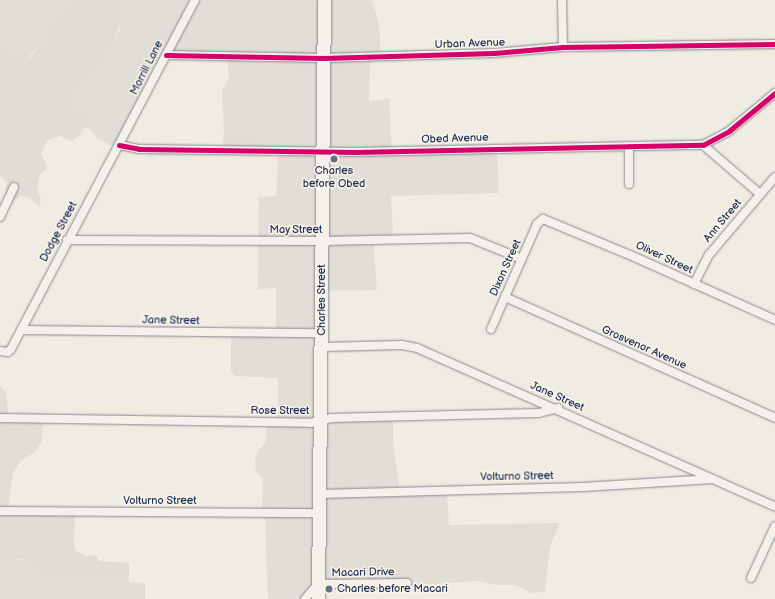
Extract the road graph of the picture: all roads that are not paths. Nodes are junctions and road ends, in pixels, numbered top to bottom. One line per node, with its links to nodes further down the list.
1 (194, 0): 6 (street, Morrill Lane)
2 (324, 0): 7 (main road, Charles Street)
3 (562, 0): 5 (street)
4 (775, 44): 5 (street, Urban Avenue)
5 (563, 47): 7 (street, Urban Avenue)
6 (166, 55): 7 (street, Urban Avenue); 10 (street, Morrill Lane)
7 (323, 58): 12 (main road, Charles Street)
8 (775, 93): 9 (street, Obed Avenue)
9 (703, 145): 11 (street, Obed Avenue); 16 (street)
10 (118, 146): 12 (street, Obed Avenue); 19 (street, Dodge Street)
11 (629, 146): 12 (street, Obed Avenue); 14 (street)
12 (323, 151): 20 (main road, Charles Street)
13 (775, 177): 16 (street, Ann Street)
14 (629, 184)
15 (14, 187): 17 (street)
16 (760, 194): 22 (street, Ann Street)
17 (0, 217)
18 (543, 219): 21 (street, Dixon Street); 22 (street, Oliver Street)
19 (67, 240): 20 (street, May Street); 26 (street, Dodge Street)
20 (322, 241): 21 (street, May Street); 27 (main road, Charles Street)
21 (522, 259): 23 (street, Dixon Street)
22 (694, 284): 24 (street, Oliver Street)
23 (505, 297): 25 (street, Dixon Street); 32 (street, Grosvenor Avenue)
24 (775, 320)
25 (491, 329)
26 (21, 330): 27 (street, Jane Street); 29 (street, Dodge Street)
27 (321, 333): 28 (main road, Charles Street)
28 (322, 347): 30 (street, Jane Street); 33 (main road, Charles Street)
29 (0, 351)
30 (558, 408): 33 (street, Rose Street); 34 (street, Jane Street)
31 (0, 418): 33 (street, Rose Street)
32 (775, 418)
33 (321, 421): 35 (main road, Charles Street)
34 (714, 479): 35 (street, Volturno Street); 36 (street, Jane Street)
35 (320, 494): 38 (main road, Charles Street)
36 (775, 507)
37 (0, 512): 38 (street, Volturno Street)
38 (320, 513): 42 (main road, Charles Street)
39 (775, 526): 40 (street)
40 (751, 578)
41 (408, 583): 42 (street, Macari Drive)
42 (318, 584): 43 (street); 44 (main road, Charles Street)
43 (305, 599)
44 (318, 599)

